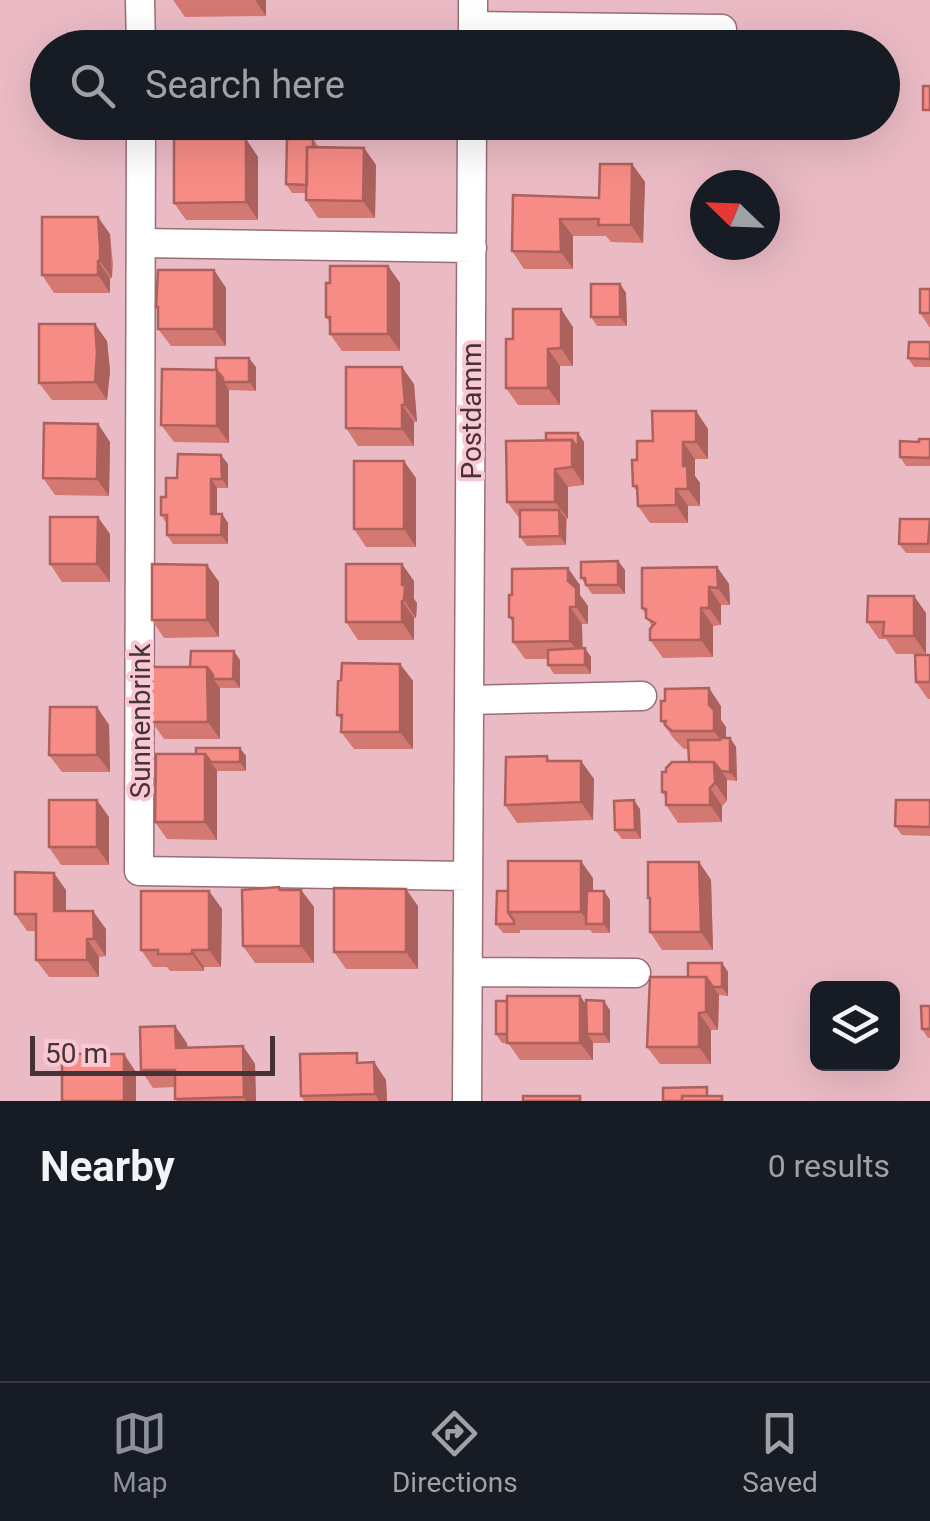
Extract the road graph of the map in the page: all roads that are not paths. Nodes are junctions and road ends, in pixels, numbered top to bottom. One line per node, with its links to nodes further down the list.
1 (140, 0): 3 (street)
2 (473, 25): 4 (street)
3 (140, 30)
4 (722, 30)
5 (141, 140): 7 (street, Sunnenbrink)
6 (472, 140): 8 (street, Postdamm)
7 (141, 244): 8 (street); 11 (street, Sunnenbrink)
8 (472, 248): 10 (street, Postdamm)
9 (642, 696): 10 (street)
10 (469, 700): 11 (street, Postdamm)
11 (468, 876): 12 (street, Postdamm)
12 (468, 972): 13 (street); 14 (street, Postdamm)
13 (636, 973)
14 (467, 1101)

